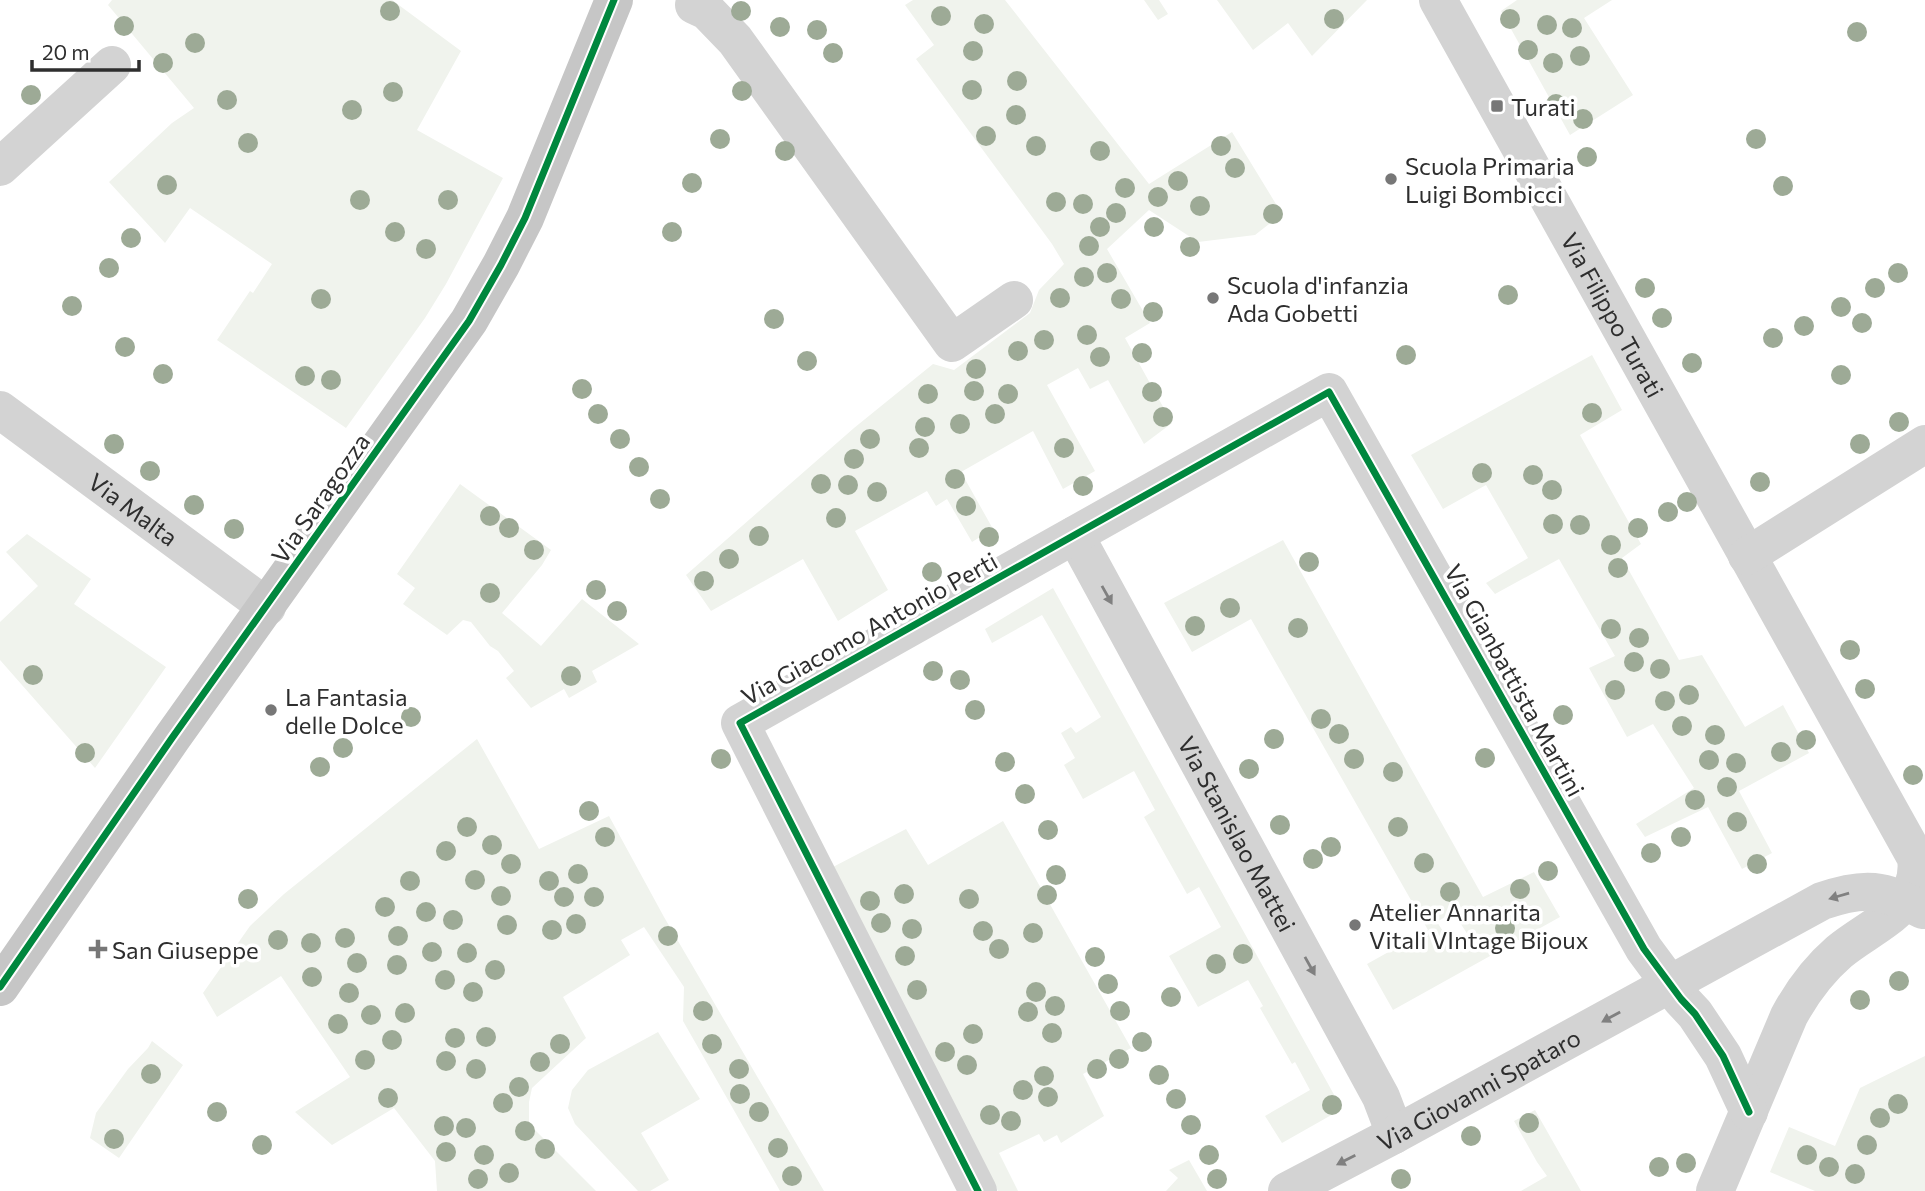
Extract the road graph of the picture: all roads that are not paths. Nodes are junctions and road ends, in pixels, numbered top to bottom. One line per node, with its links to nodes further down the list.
1 (614, 0): 12 (main road, Via Saragozza)
2 (1438, 0): 11 (street, Via Filippo Turati)
3 (694, 5): 6 (street)
4 (112, 65): 5 (street)
5 (0, 167)
6 (1014, 300)
7 (1329, 391): 10 (street, Via Giacomo Antonio Perti); 14 (street, Via Gianbattista Martini)
8 (0, 410): 12 (street, Via Malta)
9 (1925, 443): 11 (street)
10 (1075, 535): 17 (street, Via Stanislao Mattei, one-way to 17); 18 (street, Via Giacomo Antonio Perti)
11 (1747, 556): 13 (street, Via Filippo Turati)
12 (267, 607): 15 (main road, Via Saragozza)
13 (1915, 906): 14 (street, Via Giovanni Spataro, one-way to 14); 16 (street)
14 (1671, 984): 16 (street, Via Gianbattista Martini); 17 (street, Via Giovanni Spataro, one-way to 17)
15 (0, 987)
16 (1749, 1112): 20 (street)
17 (1394, 1135): 19 (street, Via Giovanni Spataro, one-way to 19)
18 (978, 1191)
19 (1287, 1191)
20 (1715, 1191)

